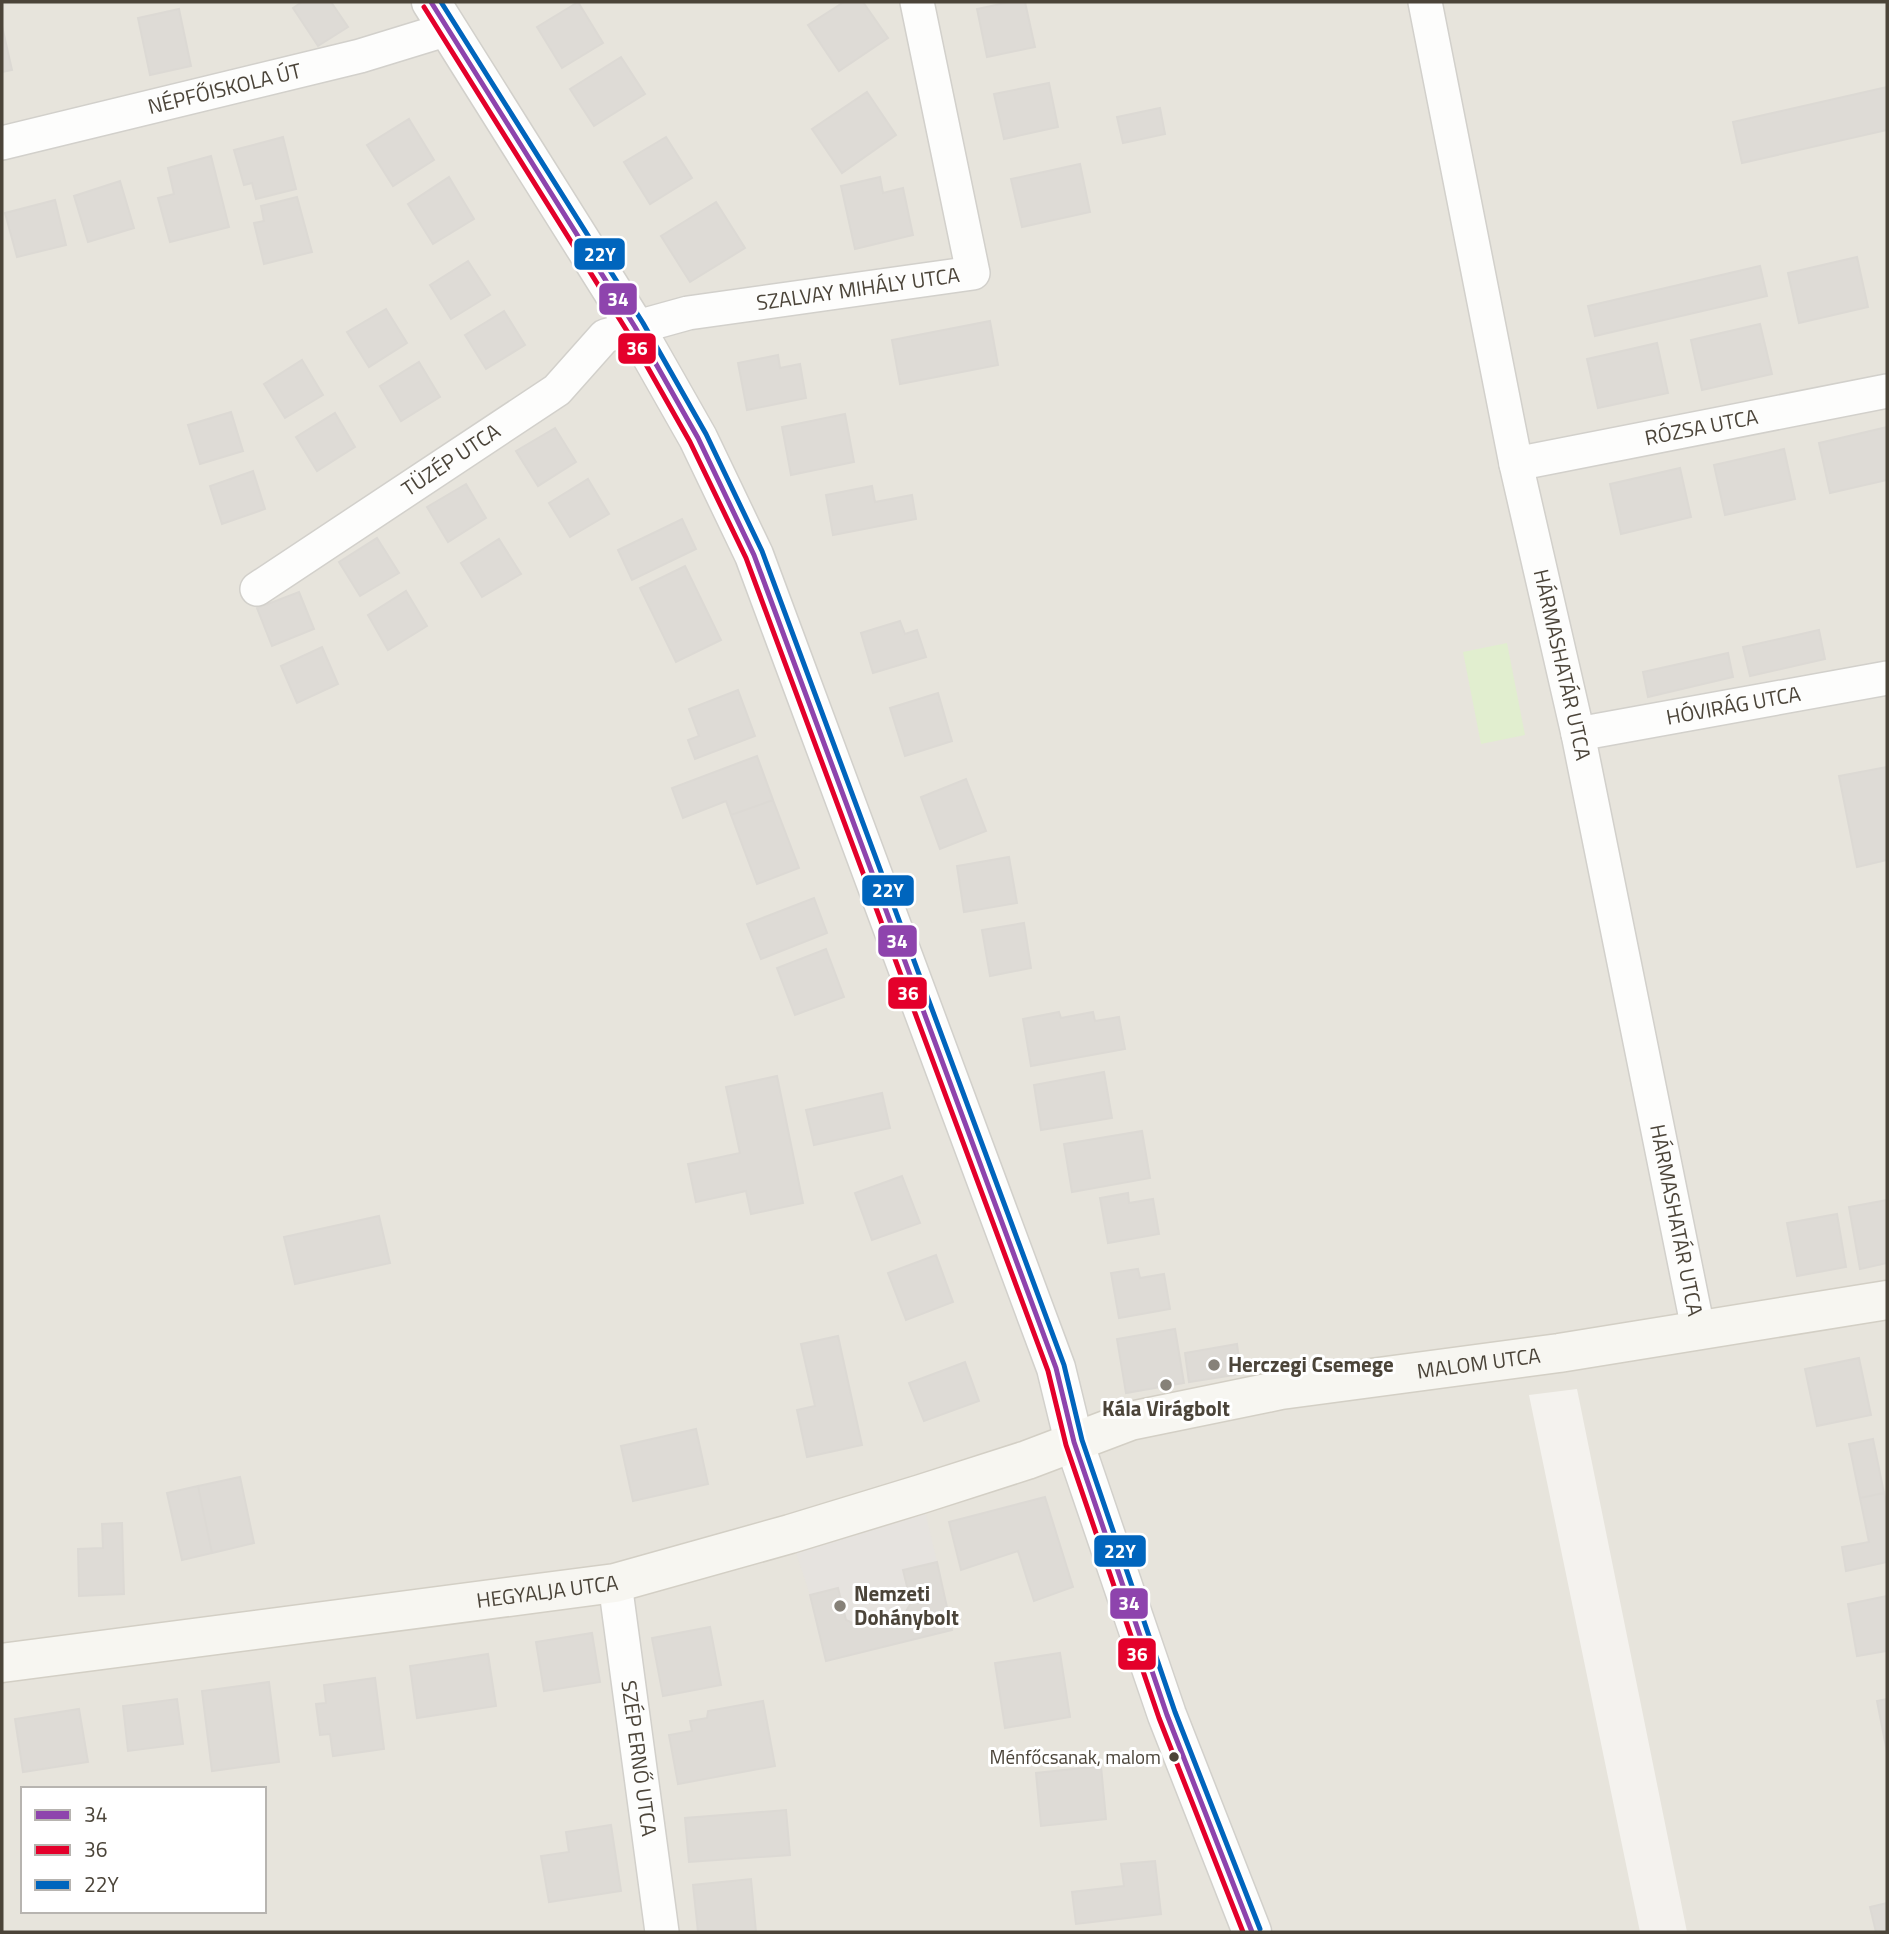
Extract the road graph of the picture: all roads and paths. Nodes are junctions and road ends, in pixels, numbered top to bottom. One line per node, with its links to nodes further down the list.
1 (917, 2): 5 (street, SZALVAY MIHÁLY UTCA)
2 (1425, 2): 7 (street, HÁRMASHATÁR UTCA)
3 (439, 15): 4 (street, NÉPFŐISKOLA ÚT); 5 (street)
4 (2, 143)
5 (635, 327): 8 (street, TÜZÉP UTCA); 13 (street)
6 (1887, 391): 7 (street, RÓZSA UTCA)
7 (1516, 464): 10 (street, HÁRMASHATÁR UTCA)
8 (257, 589)
9 (1887, 677): 10 (street, HÓVIRÁG UTCA)
10 (1578, 734): 12 (street, HÁRMASHATÁR UTCA)
11 (1887, 1300): 12 (main road, MALOM UTCA)
12 (1698, 1329): 13 (main road, MALOM UTCA)
13 (1074, 1442): 14 (main road, HEGYALJA UTCA); 17 (street)
14 (615, 1583): 15 (main road, HEGYALJA UTCA); 16 (street, SZÉP ERNŐ UTCA)
15 (2, 1663)
16 (662, 1932)
17 (1252, 1932)

